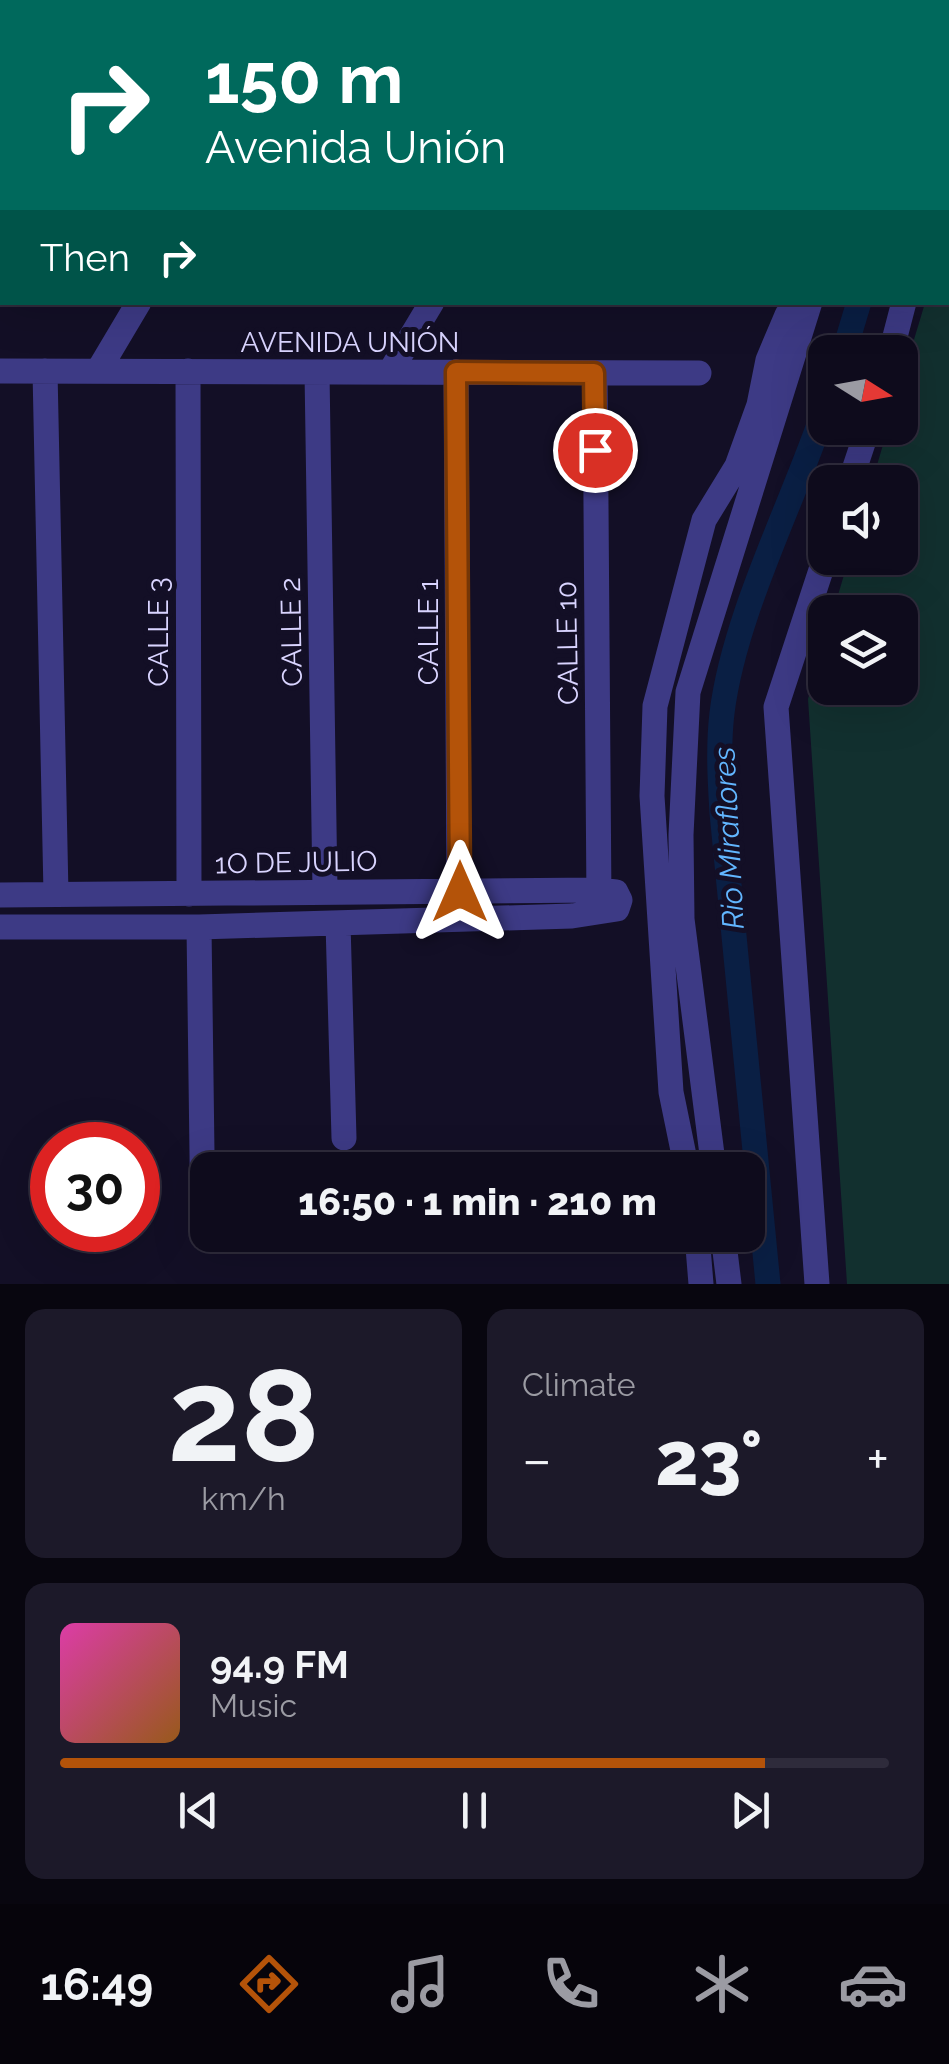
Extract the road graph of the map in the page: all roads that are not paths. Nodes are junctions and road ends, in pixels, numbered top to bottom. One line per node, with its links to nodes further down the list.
1 (137, 305): 9 (street)
2 (798, 305): 28 (street)
3 (809, 305): 29 (street)
4 (903, 305): 6 (street)
5 (421, 306): 12 (street)
6 (895, 335)
7 (0, 370): 8 (street, AVENIDA UNIÓN)
8 (45, 371): 9 (street, AVENIDA UNIÓN); 19 (street)
9 (98, 371): 10 (street, AVENIDA UNIÓN)
10 (188, 371): 11 (street, AVENIDA UNIÓN); 20 (street, CALLE 3)
11 (318, 372): 12 (street, AVENIDA UNIÓN); 17 (street, CALLE 2)
12 (390, 372): 13 (street, AVENIDA UNIÓN)
13 (456, 372): 14 (street, AVENIDA UNIÓN); 18 (street, CALLE 1)
14 (594, 373): 15 (street, AVENIDA UNIÓN); 22 (street, CALLE 10)
15 (699, 373)
16 (819, 575): 34 (street)
17 (325, 891): 18 (street, 1O DE JULIO); 20 (street, 1O DE JULIO)
18 (460, 892): 22 (street, 1O DE JULIO)
19 (56, 894): 20 (street, 1O DE JULIO); 21 (street, 1O DE JULIO)
20 (188, 894)
21 (0, 895)
22 (599, 902): 23 (street)
23 (338, 923): 25 (street); 26 (street)
24 (0, 927): 25 (street)
25 (200, 927): 27 (street)
26 (344, 1138)
27 (201, 1152)
28 (683, 1152)
29 (712, 1152)
30 (698, 1252): 32 (street)
31 (725, 1252): 33 (street)
32 (701, 1284)
33 (729, 1284)
34 (817, 1284)

